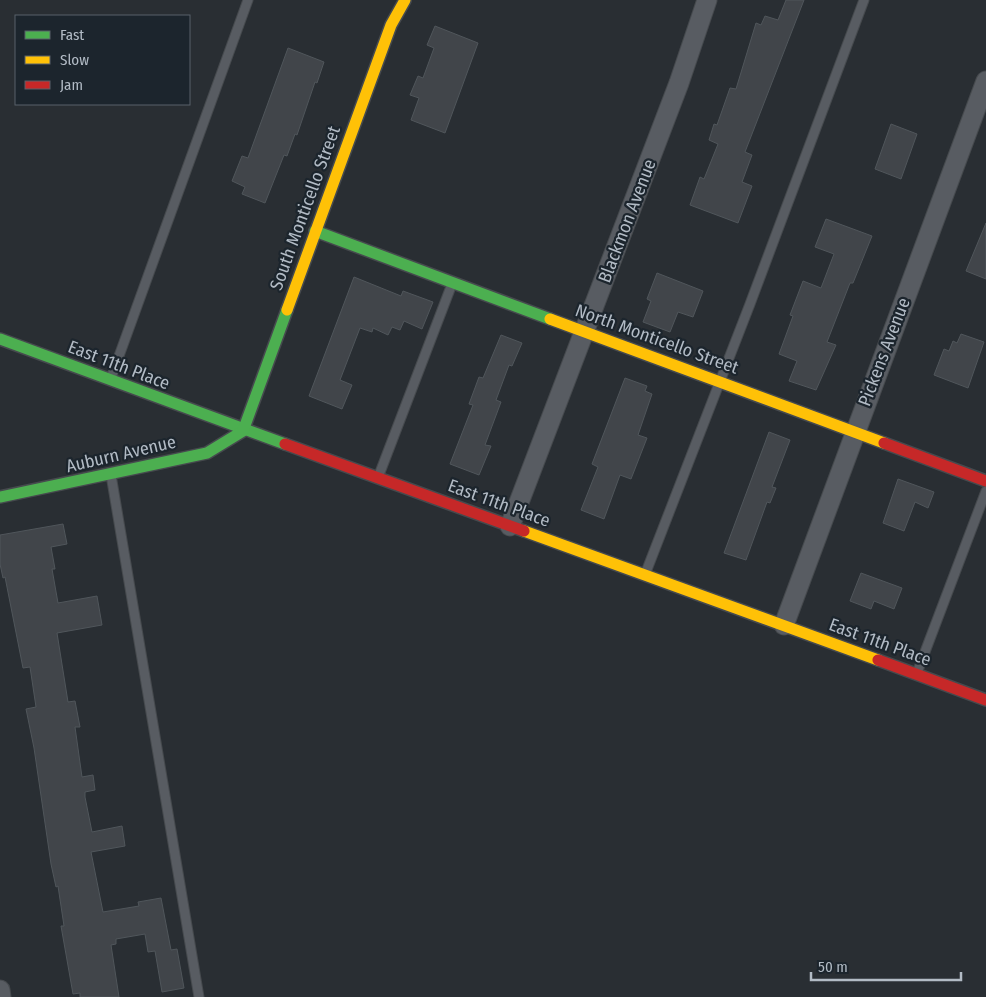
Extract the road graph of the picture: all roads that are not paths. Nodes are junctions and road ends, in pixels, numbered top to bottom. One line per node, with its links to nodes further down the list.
1 (248, 0): 11 (lane)
2 (405, 0): 6 (street, South Monticello Street)
3 (707, 0): 8 (street, Blackmon Avenue)
4 (864, 0): 10 (lane)
5 (986, 81): 13 (street, Pickens Avenue)
6 (315, 231): 7 (street, North Monticello Street); 12 (street, South Monticello Street)
7 (452, 282): 8 (street, North Monticello Street); 15 (lane)
8 (585, 331): 10 (street, North Monticello Street); 19 (street, Blackmon Avenue)
9 (0, 339): 11 (street, East 11th Place)
10 (719, 380): 13 (street, North Monticello Street); 20 (lane)
11 (110, 381): 12 (street, East 11th Place)
12 (243, 431): 14 (street, Auburn Avenue); 15 (street, East 11th Place)
13 (854, 431): 16 (street, North Monticello Street); 21 (street, Pickens Avenue)
14 (111, 474): 18 (street, Auburn Avenue); 26 (lane)
15 (378, 478): 19 (street, East 11th Place)
16 (986, 481)
17 (986, 491): 22 (lane)
18 (0, 497)
19 (510, 526): 20 (street, East 11th Place)
20 (645, 574): 21 (street, East 11th Place)
21 (784, 625): 22 (street, East 11th Place)
22 (917, 674): 23 (street, East 11th Place)
23 (986, 700)
24 (0, 990): 25 (street)
25 (1, 997)
26 (200, 997)

